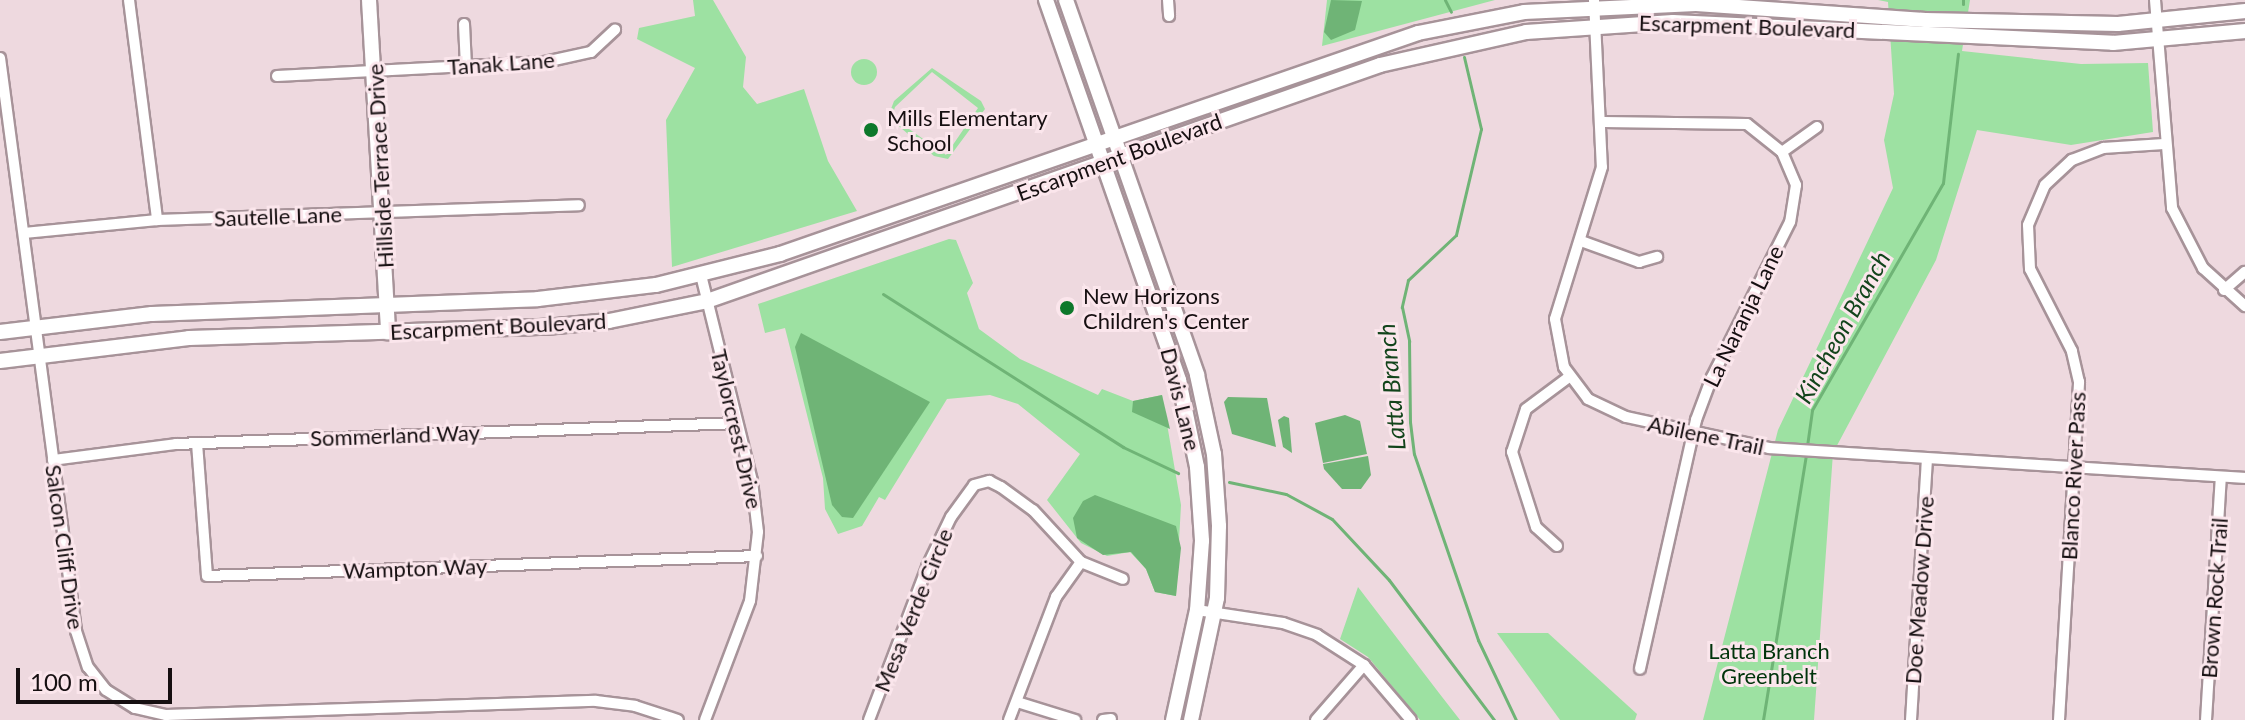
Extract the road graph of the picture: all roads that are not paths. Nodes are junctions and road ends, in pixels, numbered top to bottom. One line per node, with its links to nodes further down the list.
1 (129, 0): 32 (street)
2 (369, 0): 19 (main road, Hillside Terrace Drive)
3 (1046, 0): 25 (main road, Davis Lane)
4 (1066, 0): 24 (main road, Davis Lane)
5 (1168, 0): 9 (street)
6 (2155, 0): 10 (street)
7 (1594, 3): 10 (main road, Escarpment Boulevard); 12 (street); 16 (main road, Escarpment Boulevard)
8 (2245, 11): 10 (main road, Escarpment Boulevard)
9 (1169, 16)
10 (2157, 21): 15 (street)
11 (464, 24): 18 (street)
12 (1595, 25): 15 (main road, Escarpment Boulevard); 20 (main road, Escarpment Boulevard); 22 (street)
13 (615, 30): 18 (street, Tanak Lane)
14 (2245, 31): 15 (main road, Escarpment Boulevard)
15 (2159, 41): 26 (street)
16 (1345, 57): 20 (main road); 24 (main road, Escarpment Boulevard)
17 (0, 58): 33 (street, Salcon Cliff Drive)
18 (466, 67): 19 (street, Tanak Lane)
19 (377, 71): 21 (street, Tanak Lane); 31 (main road, Hillside Terrace Drive)
20 (1351, 75): 28 (main road, Escarpment Boulevard)
21 (277, 76)
22 (1603, 122): 27 (street); 34 (street)
23 (1817, 127): 27 (street)
24 (1115, 138): 25 (main road, Escarpment Boulevard); 28 (main road, Davis Lane)
25 (1098, 144): 29 (main road, Davis Lane); 37 (main road, Escarpment Boulevard)
26 (2163, 144): 38 (street); 53 (street, Blanco River Pass)
27 (1782, 152): 49 (street, La Naranja Lane)
28 (1121, 156): 29 (main road, Escarpment Boulevard); 61 (main road, Davis Lane)
29 (1104, 163): 39 (main road, Escarpment Boulevard); 60 (main road, Davis Lane)
30 (579, 205): 31 (street, Sautelle Lane)
31 (382, 213): 32 (street, Sautelle Lane); 40 (main road, Hillside Terrace Drive)
32 (157, 220): 33 (street, Sautelle Lane)
33 (24, 233): 42 (street, Salcon Cliff Drive)
34 (1581, 241): 35 (street); 47 (street)
35 (1657, 257)
36 (2245, 272): 38 (street)
37 (701, 275): 39 (street, Taylorcrest Drive); 40 (main road, Escarpment Boulevard)
38 (2224, 290): 41 (street)
39 (707, 301): 44 (main road, Escarpment Boulevard); 48 (street, Taylorcrest Drive)
40 (387, 304): 42 (main road, Escarpment Boulevard); 44 (main road, Hillside Terrace Drive)
41 (2245, 306)
42 (36, 327): 43 (main road, Escarpment Boulevard); 45 (street, Salcon Cliff Drive)
43 (0, 332)
44 (388, 332): 45 (main road, Escarpment Boulevard)
45 (40, 356): 46 (main road, Escarpment Boulevard); 52 (street, Salcon Cliff Drive)
46 (0, 361)
47 (1569, 377): 49 (street, Abilene Trail); 56 (street)
48 (737, 423): 50 (street, Sommerland Way); 57 (street, Taylorcrest Drive)
49 (1692, 434): 51 (street, Abilene Trail); 63 (street, La Naranja Lane)
50 (197, 443): 52 (street, Sommerland Way); 57 (street, Wampton Way)
51 (1927, 459): 53 (street, Abilene Trail); 75 (street, Doe Meadow Drive)
52 (53, 460): 65 (street, Salcon Cliff Drive)
53 (2074, 468): 54 (street, Abilene Trail); 76 (street, Blanco River Pass)
54 (2221, 477): 55 (street, Abilene Trail); 77 (street, Brown Rock Trail)
55 (2245, 478)
56 (1557, 546)
57 (757, 556): 67 (street, Taylorcrest Drive)
58 (1081, 562): 59 (street); 64 (street); 68 (street, Mesa Verde Circle)
59 (1123, 579)
60 (1197, 610): 61 (street); 71 (main road, Davis Lane)
61 (1214, 612): 62 (street); 72 (main road, Davis Lane)
62 (1364, 665): 73 (street); 74 (street)
63 (1640, 669)
64 (1017, 702): 69 (street); 70 (street)
65 (243, 716): 66 (street, Salcon Cliff Drive)
66 (678, 720)
67 (705, 720)
68 (869, 720)
69 (1009, 720)
70 (1075, 720)
71 (1173, 720)
72 (1191, 720)
73 (1316, 720)
74 (1411, 720)
75 (1911, 720)
76 (2059, 720)
77 (2206, 720)

